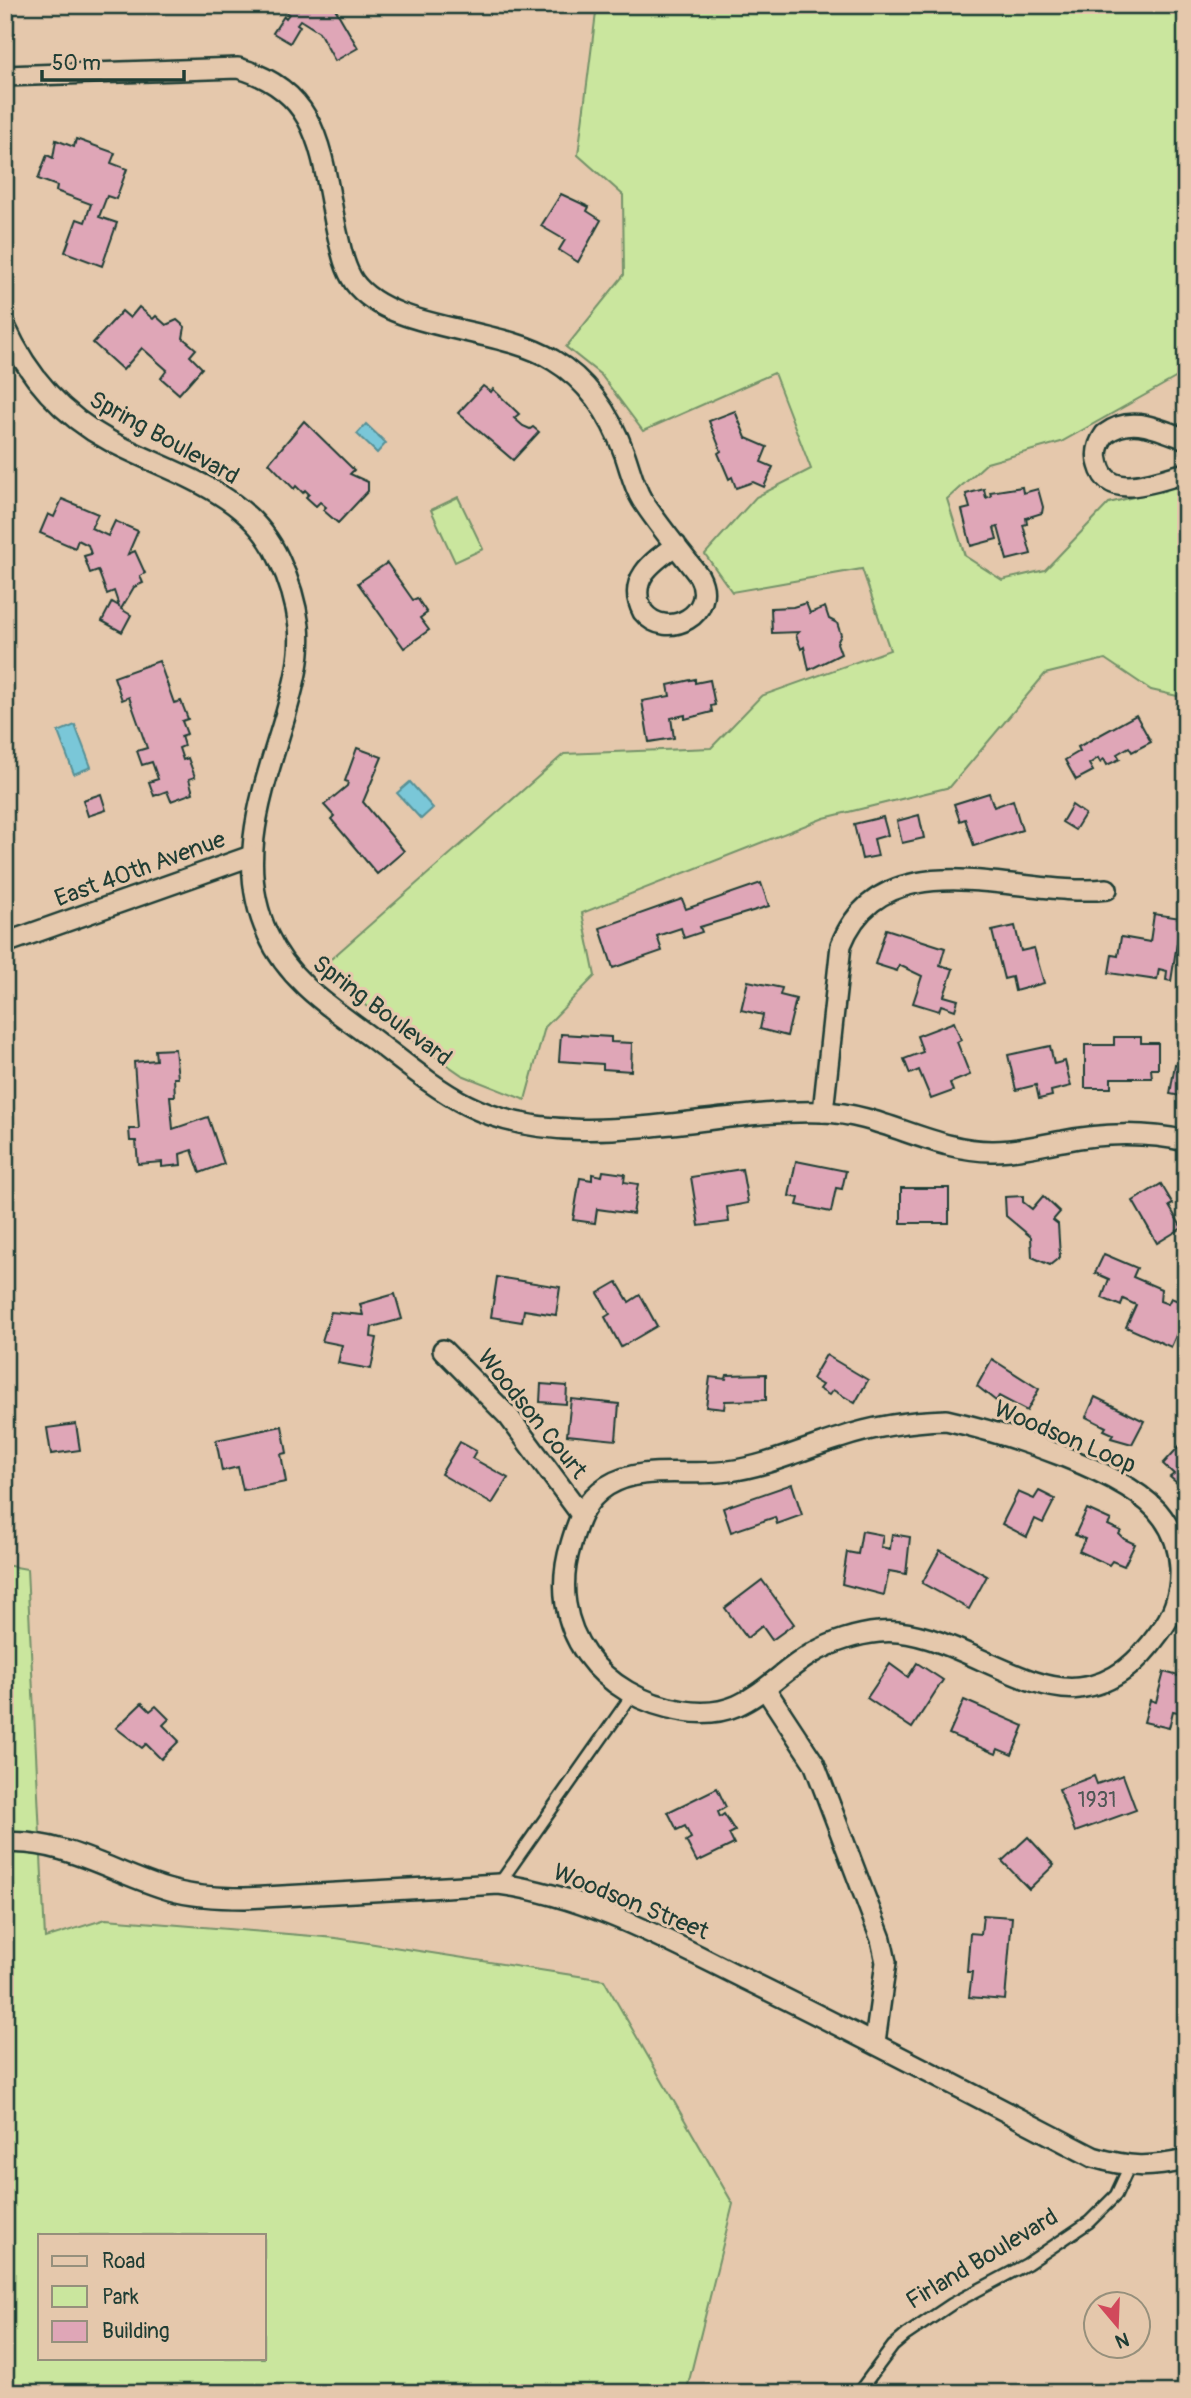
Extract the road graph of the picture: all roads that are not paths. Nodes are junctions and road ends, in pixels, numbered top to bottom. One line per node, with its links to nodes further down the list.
1 (5, 76): 5 (street)
2 (5, 326): 6 (street, Spring Boulevard)
3 (1186, 439): 4 (street)
4 (1186, 473)
5 (676, 545)
6 (251, 856): 8 (street, East 40th Avenue); 9 (street, Spring Boulevard)
7 (1107, 889): 9 (street)
8 (5, 943)
9 (823, 1112): 10 (street, Spring Boulevard)
10 (1186, 1141)
11 (443, 1350): 12 (street, Woodson Court)
12 (580, 1513): 13 (street, Woodson Loop); 14 (street, Woodson Loop)
13 (766, 1690): 14 (street, Woodson Loop); 17 (street)
14 (632, 1695): 16 (lane)
15 (5, 1843): 16 (street, Woodson Street)
16 (499, 1884): 17 (street, Woodson Street)
17 (874, 2042): 19 (street, Woodson Street)
18 (1186, 2160): 19 (street, Woodson Street)
19 (1129, 2167): 20 (lane, Firland Boulevard)
20 (858, 2393)

